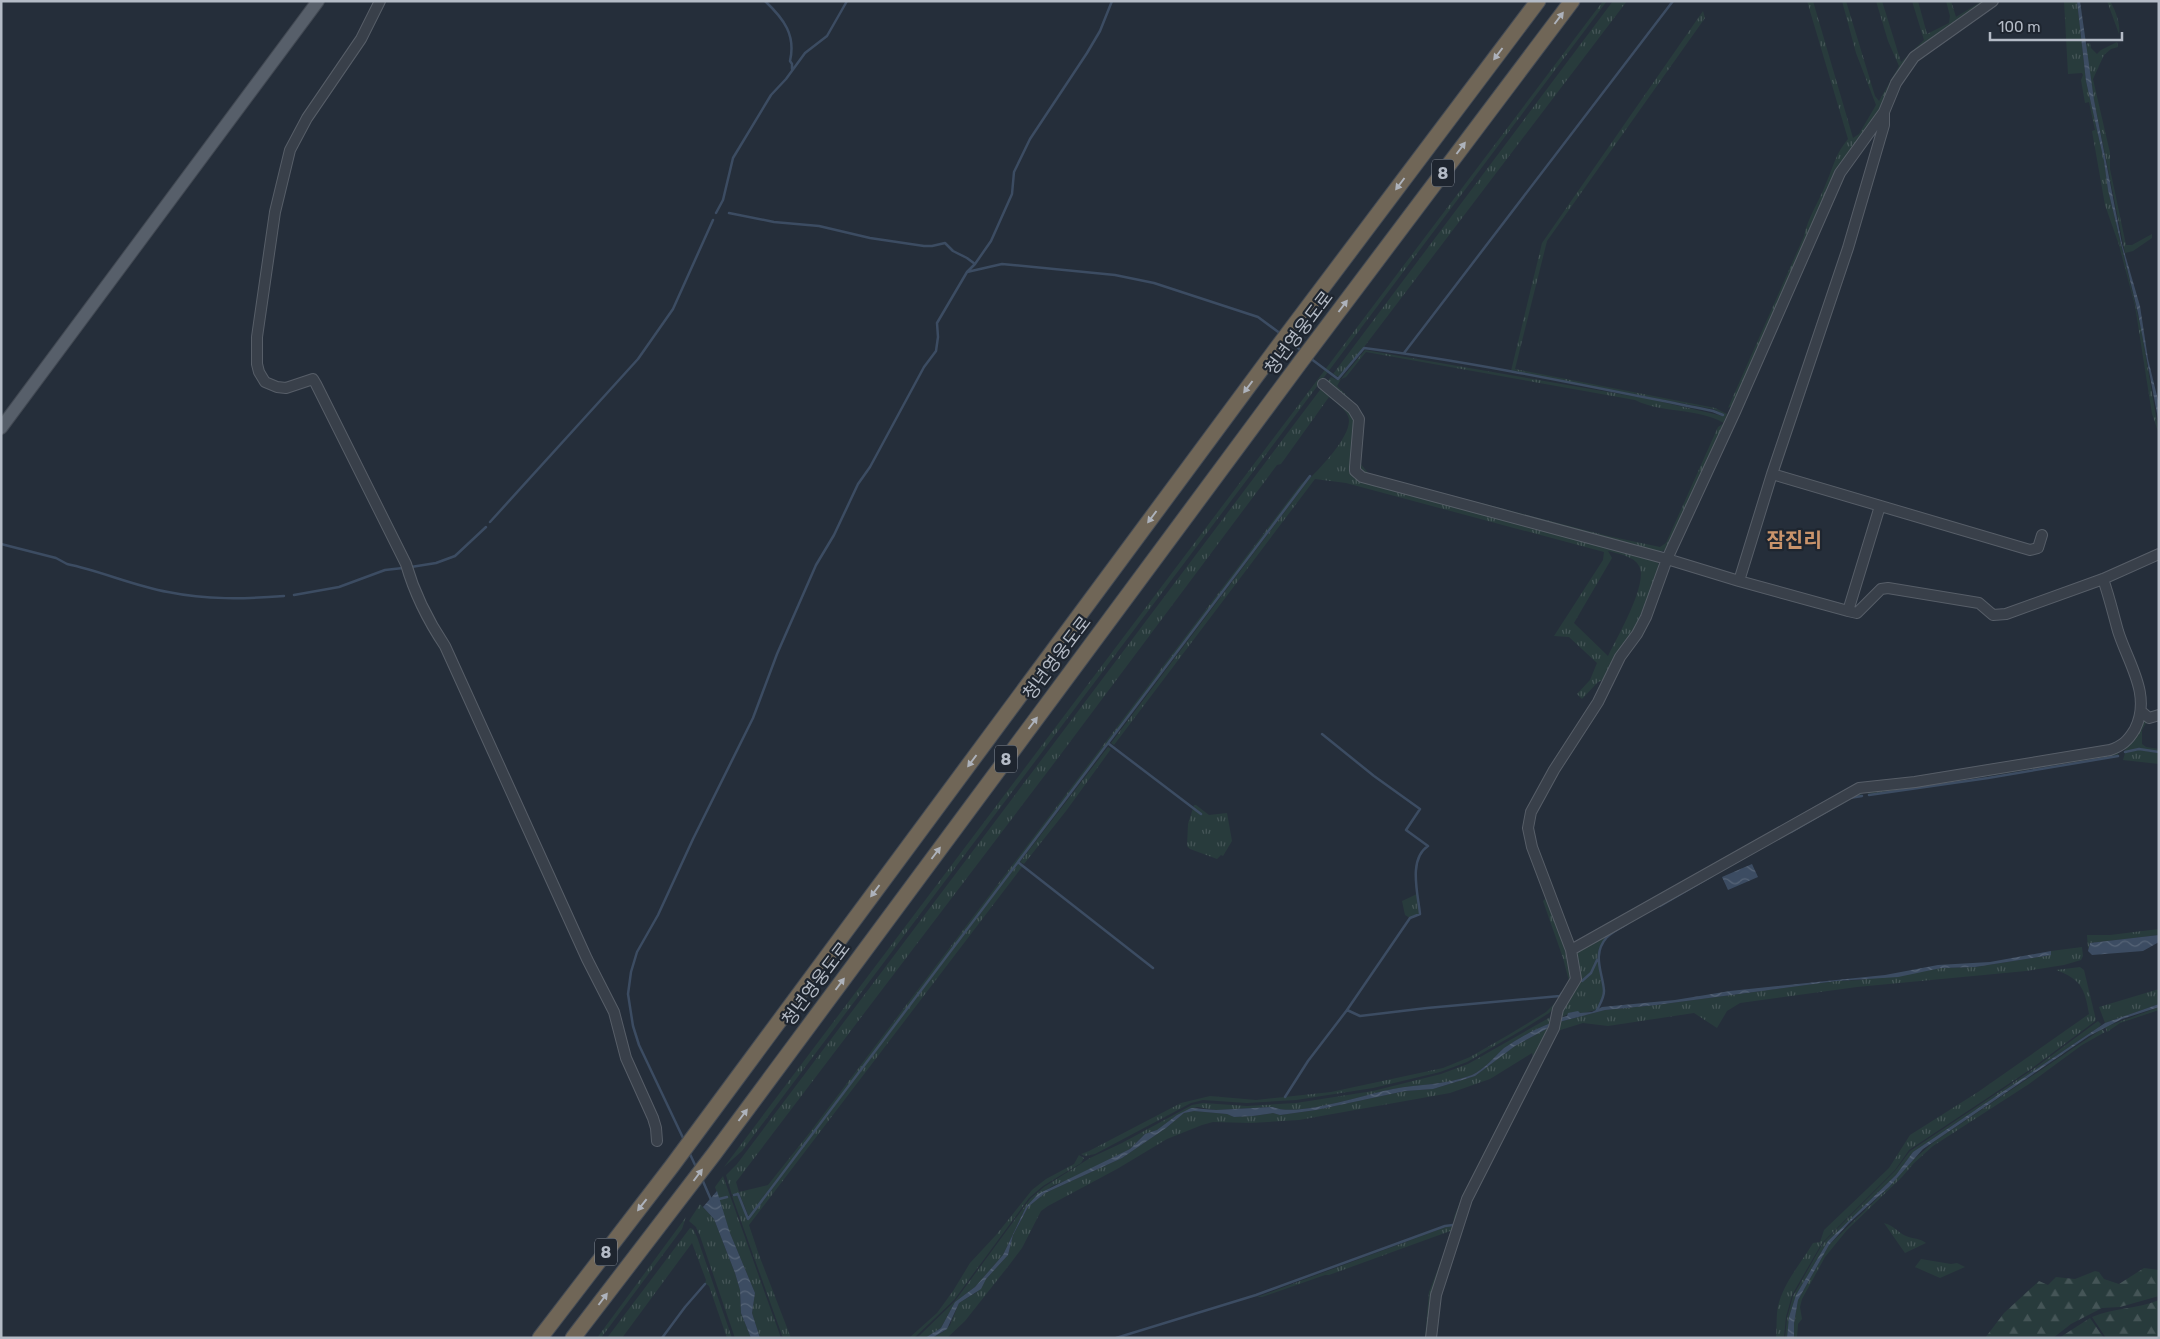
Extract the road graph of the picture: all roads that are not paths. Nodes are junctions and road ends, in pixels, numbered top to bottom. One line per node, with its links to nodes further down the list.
1 (318, 1): 8 (main road)
2 (380, 1): 20 (street)
3 (1538, 1): 21 (highway, 청년영웅도로 / 8, one-way to 21)
4 (1572, 1): 22 (highway, 청년영웅도로 / 8, one-way to 4)
5 (1993, 1): 6 (street)
6 (1884, 112): 9 (street); 13 (street)
7 (1323, 384): 13 (street)
8 (1, 428)
9 (1772, 474): 10 (street); 15 (street)
10 (1880, 506): 11 (street); 16 (street)
11 (2042, 535)
12 (2159, 554): 14 (street)
13 (1667, 559): 15 (street); 19 (street)
14 (2103, 579): 16 (street); 17 (street)
15 (1739, 581): 16 (street)
16 (1848, 611)
17 (2142, 712): 18 (street); 19 (street)
18 (2159, 715)
19 (1571, 950): 23 (street)
20 (657, 1141)
21 (540, 1338)
22 (573, 1338)
23 (1431, 1338)

